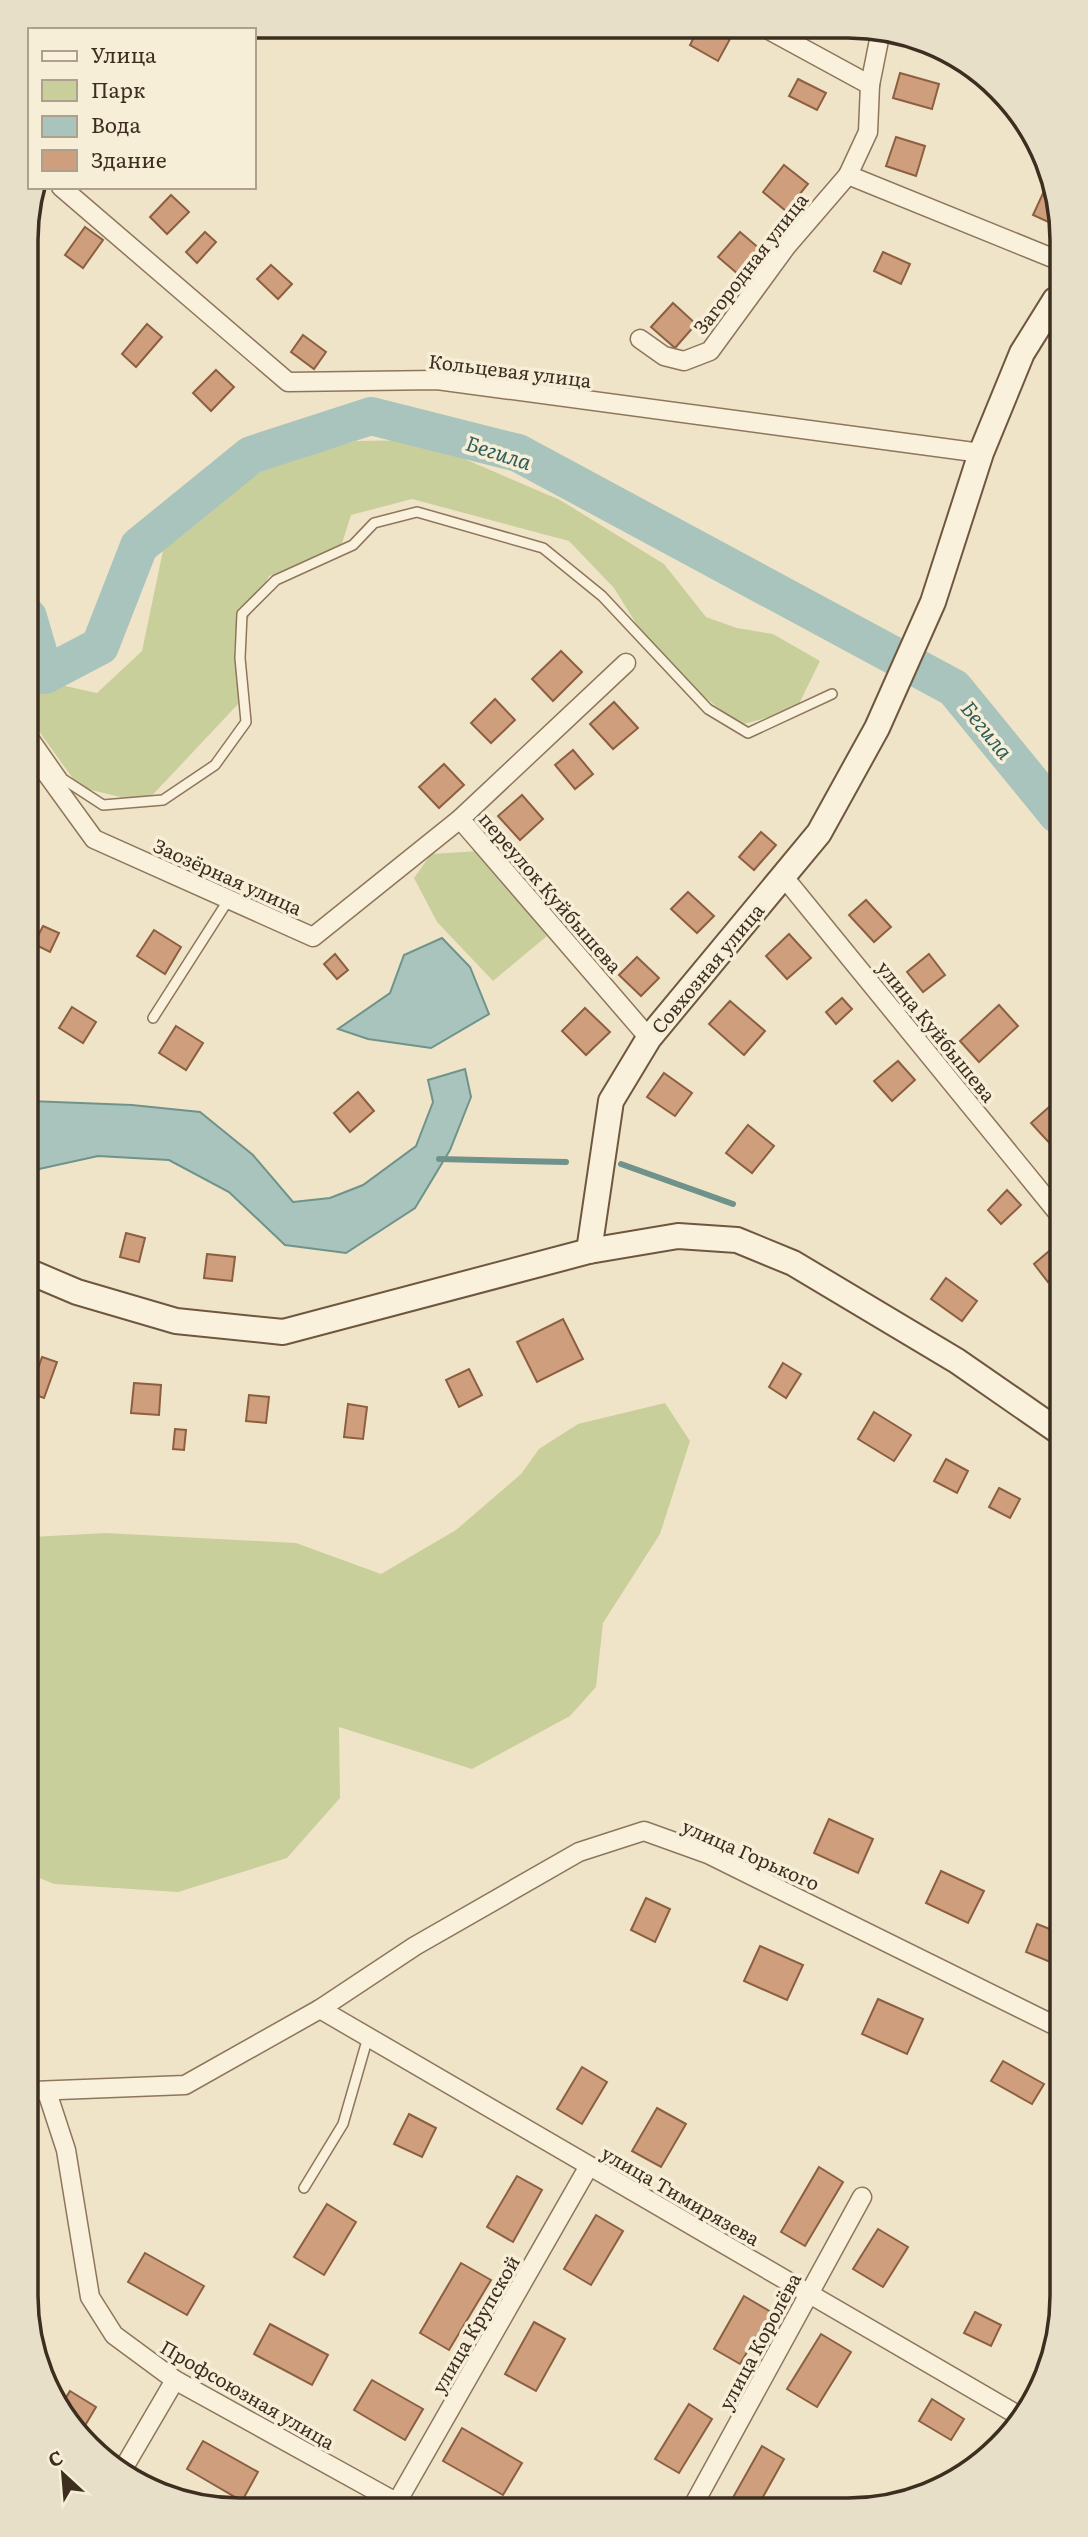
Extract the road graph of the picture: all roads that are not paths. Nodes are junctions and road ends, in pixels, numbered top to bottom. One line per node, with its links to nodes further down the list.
1 (784, 38): 3 (street)
2 (879, 41): 3 (street, Загородная улица)
3 (870, 85): 4 (street, Загородная улица)
4 (848, 175): 6 (street); 8 (street, Загородная улица)
5 (63, 189): 9 (street, Кольцевая улица)
6 (1050, 257)
7 (1050, 308): 9 (street, Совхозная улица)
8 (640, 339)
9 (981, 453): 15 (street, Совхозная улица)
10 (626, 663): 14 (street, переулок Куйбышева)
11 (832, 694): 12 (lane)
12 (39, 744)
13 (39, 763): 16 (street, Заозёрная улица)
14 (460, 819): 16 (street, Заозёрная улица); 18 (street, переулок Куйбышева)
15 (783, 876): 18 (street, Совхозная улица); 19 (street, улица Куйбышева)
16 (229, 899): 17 (lane)
17 (153, 1018)
18 (649, 1038): 20 (street, Совхозная улица)
19 (1050, 1203)
20 (589, 1251): 21 (street); 22 (street)
21 (38, 1276)
22 (1049, 1426)
23 (320, 2009): 24 (street, улица Горького); 25 (street, улица Тимирязева); 26 (street, улица Горького)
24 (1049, 2023)
25 (368, 2037): 27 (street, улица Тимирязева); 28 (lane)
26 (40, 2091): 31 (street, Профсоюзная улица)
27 (589, 2166): 30 (street, улица Тимирязева); 35 (street, улица Крупской)
28 (304, 2188)
29 (862, 2197): 30 (street, улица Королёва)
30 (808, 2293): 32 (street, улица Тимирязева); 36 (street, улица Королёва)
31 (175, 2380): 33 (street); 34 (street, Профсоюзная улица)
32 (1013, 2412)
33 (127, 2463)
34 (389, 2498)
35 (403, 2498)
36 (697, 2498)

